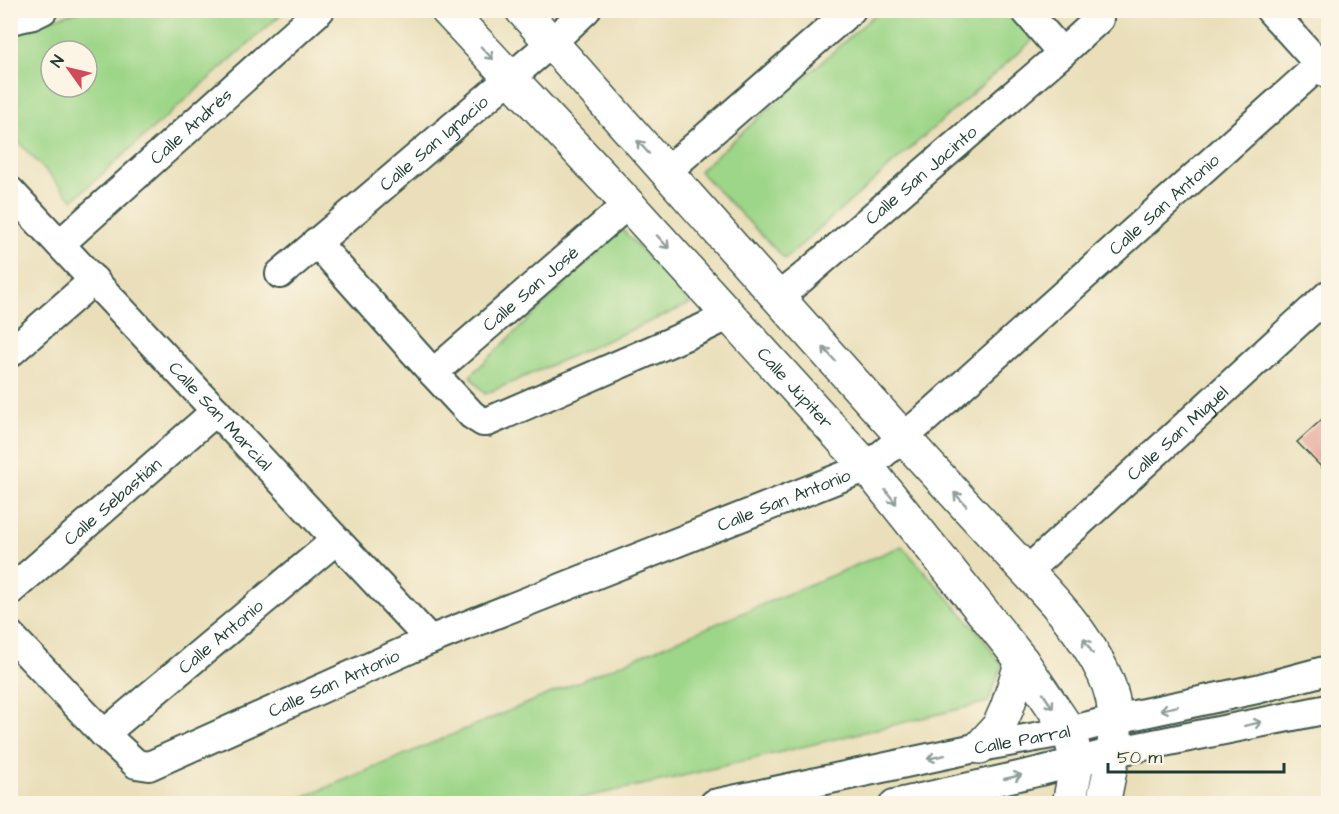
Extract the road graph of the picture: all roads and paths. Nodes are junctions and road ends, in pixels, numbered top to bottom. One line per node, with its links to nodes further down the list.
1 (44, 10): 10 (street)
2 (320, 10): 19 (street, Calle Andrés)
3 (447, 10): 14 (main road, Calle Júpiter, one-way to 14)
4 (522, 10): 11 (main road)
5 (586, 10): 11 (street, Calle San Ignacio)
6 (851, 10): 15 (street)
7 (1025, 10): 12 (street)
8 (1270, 10): 13 (street)
9 (1099, 19): 12 (street, Calle San Jacinto)
10 (10, 20)
11 (551, 43): 14 (street, Calle San Ignacio); 15 (main road, one-way to 11)
12 (1062, 53): 23 (street, Calle San Jacinto)
13 (1326, 66): 28 (street, Calle San Antonio)
14 (511, 77): 17 (main road, Calle Júpiter); 18 (street, Calle San Ignacio)
15 (666, 172): 23 (main road)
16 (10, 191): 19 (street, Calle San Marcial)
17 (628, 204): 24 (main road, Calle Júpiter, one-way to 24); 26 (street, Calle San José)
18 (316, 242): 20 (street, Calle San Ignacio); 26 (street)
19 (60, 244): 21 (street, Calle San Marcial)
20 (280, 274)
21 (94, 280): 25 (street); 27 (street, Calle San Marcial)
22 (1329, 295): 31 (street, Calle San Miguel)
23 (778, 297): 28 (main road, one-way to 23)
24 (730, 315): 26 (street); 29 (main road, Calle Júpiter)
25 (10, 353)
26 (433, 373)
27 (216, 411): 30 (street, Calle San Marcial); 32 (street, Calle Sebastián)
28 (903, 437): 29 (street, Calle San Antonio); 31 (main road, one-way to 28)
29 (867, 467): 34 (street, Calle San Antonio); 35 (main road, Calle Júpiter, one-way to 35)
30 (336, 540): 34 (street, Calle San Marcial); 39 (street, Calle Antonio)
31 (1027, 571): 38 (main road, one-way to 31)
32 (10, 591)
33 (10, 635): 39 (street)
34 (430, 640): 39 (street, Calle San Antonio)
35 (1022, 662): 40 (main road); 41 (main road, Calle Júpiter, one-way to 41)
36 (1329, 670): 38 (street, Calle Parral, one-way to 38)
37 (1329, 709): 42 (street, Calle Parral, one-way to 37)
38 (1116, 719): 41 (street, Calle Parral); 42 (main road)
39 (105, 734)
40 (980, 747): 41 (street, Calle Parral); 43 (street, Calle Parral, one-way to 43)
41 (1073, 747): 42 (street, Calle Parral); 44 (street, Calle Parral, one-way to 41); 45 (main road)
42 (1114, 752): 46 (main road)
43 (714, 804)
44 (894, 804)
45 (1069, 804)
46 (1103, 804)

